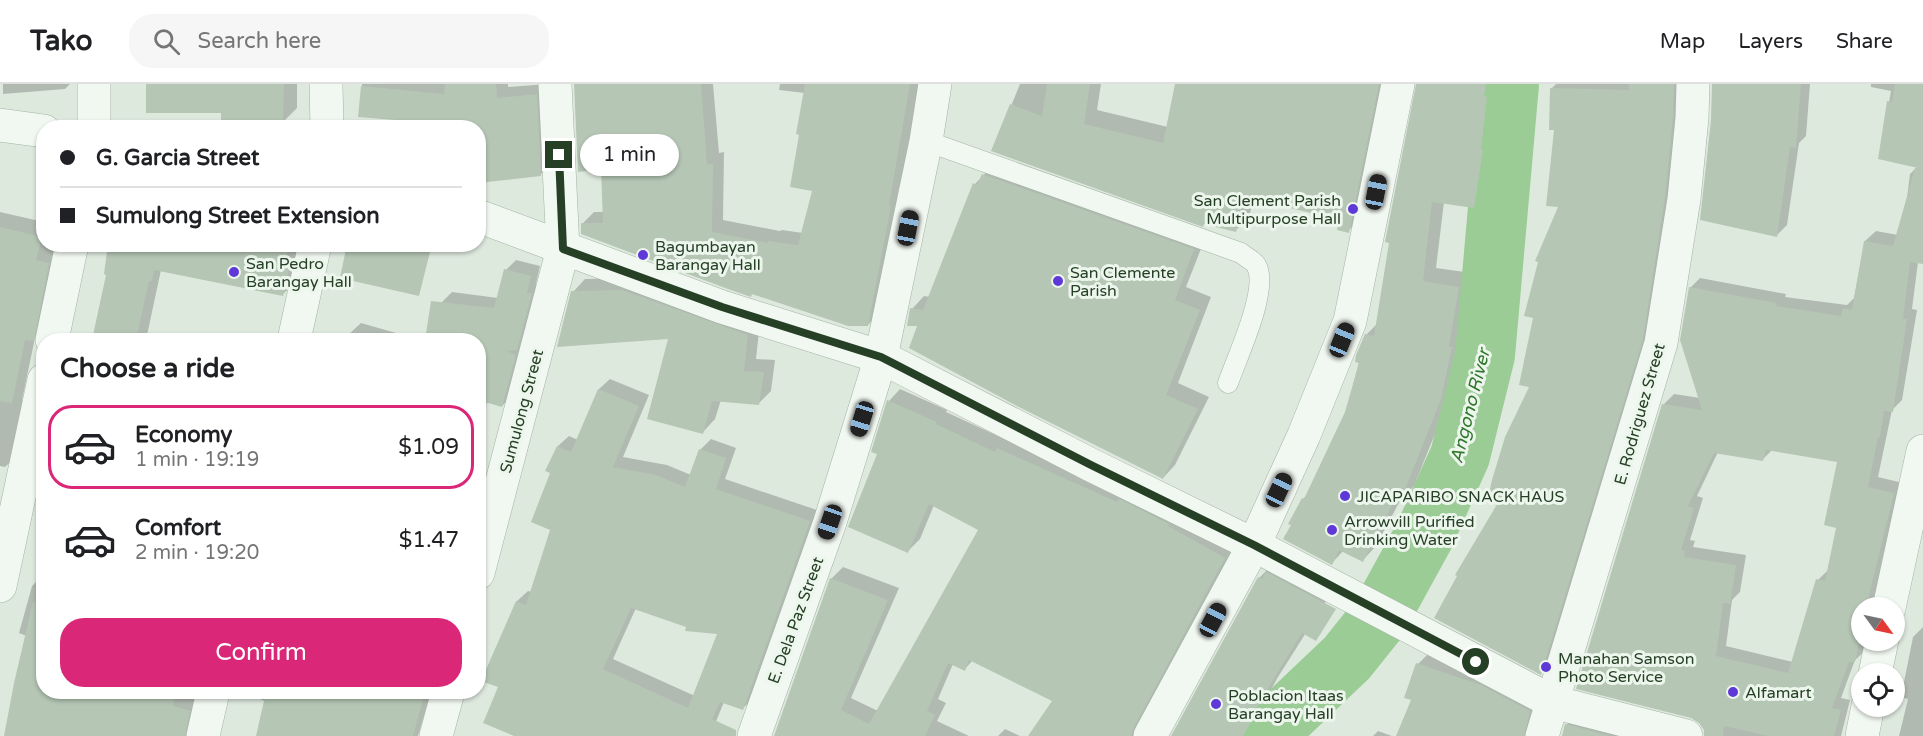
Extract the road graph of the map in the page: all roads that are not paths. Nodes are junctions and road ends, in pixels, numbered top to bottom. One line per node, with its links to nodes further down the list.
1 (94, 84): 7 (street)
2 (326, 84): 8 (street)
3 (555, 84): 13 (street, Sumulong Street)
4 (935, 84): 11 (street, E. Dela Paz Street)
5 (1398, 84): 23 (street)
6 (1693, 84): 28 (street, E. Rodriguez Street)
7 (94, 120)
8 (327, 120)
9 (0, 125): 10 (street)
10 (36, 130)
11 (926, 141): 18 (street, E. Dela Paz Street); 19 (lane)
12 (486, 219): 13 (street)
13 (563, 249): 18 (street); 22 (street, Sumulong Street)
14 (70, 252): 16 (street)
15 (313, 252): 17 (street)
16 (53, 333)
17 (296, 333)
18 (881, 357): 23 (street); 32 (street, E. Dela Paz Street)
19 (1228, 383)
20 (36, 417): 24 (street)
21 (1923, 451): 25 (street)
22 (486, 543)
23 (1254, 545): 28 (street); 33 (street)
24 (0, 586)
25 (1891, 597)
26 (211, 699): 30 (street)
27 (446, 699): 31 (street)
28 (1552, 702): 34 (street, E. Rodriguez Street); 35 (street)
29 (1866, 717): 36 (street)
30 (203, 736)
31 (436, 736)
32 (754, 736)
33 (1150, 736)
34 (1542, 736)
35 (1686, 736)
36 (1862, 736)

